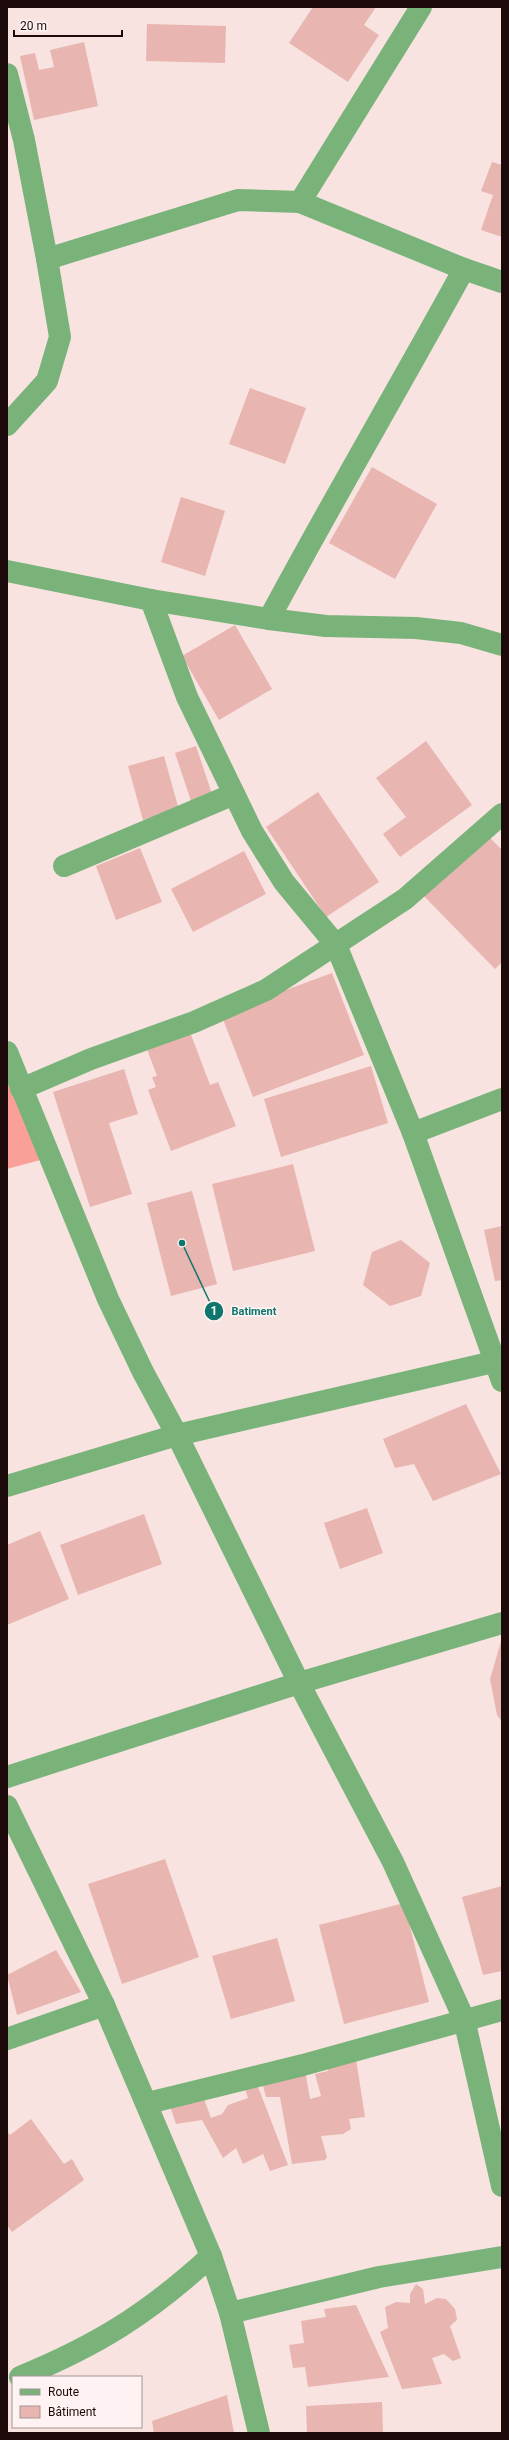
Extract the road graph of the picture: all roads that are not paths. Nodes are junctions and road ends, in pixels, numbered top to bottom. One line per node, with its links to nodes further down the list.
1 (421, 7): 3 (street)
2 (7, 74): 4 (street)
3 (300, 202): 4 (street); 5 (street)
4 (47, 259): 7 (street)
5 (464, 269): 6 (street); 10 (street)
6 (502, 282)
7 (7, 424)
8 (7, 571): 9 (street)
9 (150, 600): 10 (street); 12 (street)
10 (269, 619): 11 (street)
11 (502, 645)
12 (234, 794): 14 (street); 15 (street)
13 (502, 814): 15 (street)
14 (64, 866)
15 (336, 945): 17 (street); 19 (street)
16 (7, 1052): 17 (street)
17 (21, 1089): 21 (street)
18 (502, 1099): 19 (street)
19 (413, 1133): 20 (street)
20 (499, 1368): 21 (street)
21 (177, 1435): 22 (street); 24 (street)
22 (7, 1486)
23 (502, 1623): 24 (street)
24 (299, 1683): 25 (street); 29 (street)
25 (7, 1777)
26 (7, 1806): 27 (street)
27 (104, 2006): 30 (street); 31 (street)
28 (502, 2010): 29 (street)
29 (464, 2019): 31 (street); 32 (street)
30 (7, 2039)
31 (148, 2104): 33 (street)
32 (502, 2186)
33 (211, 2256): 35 (street); 36 (street)
34 (502, 2256): 35 (street)
35 (230, 2312): 37 (street)
36 (22, 2376)
37 (259, 2433)

